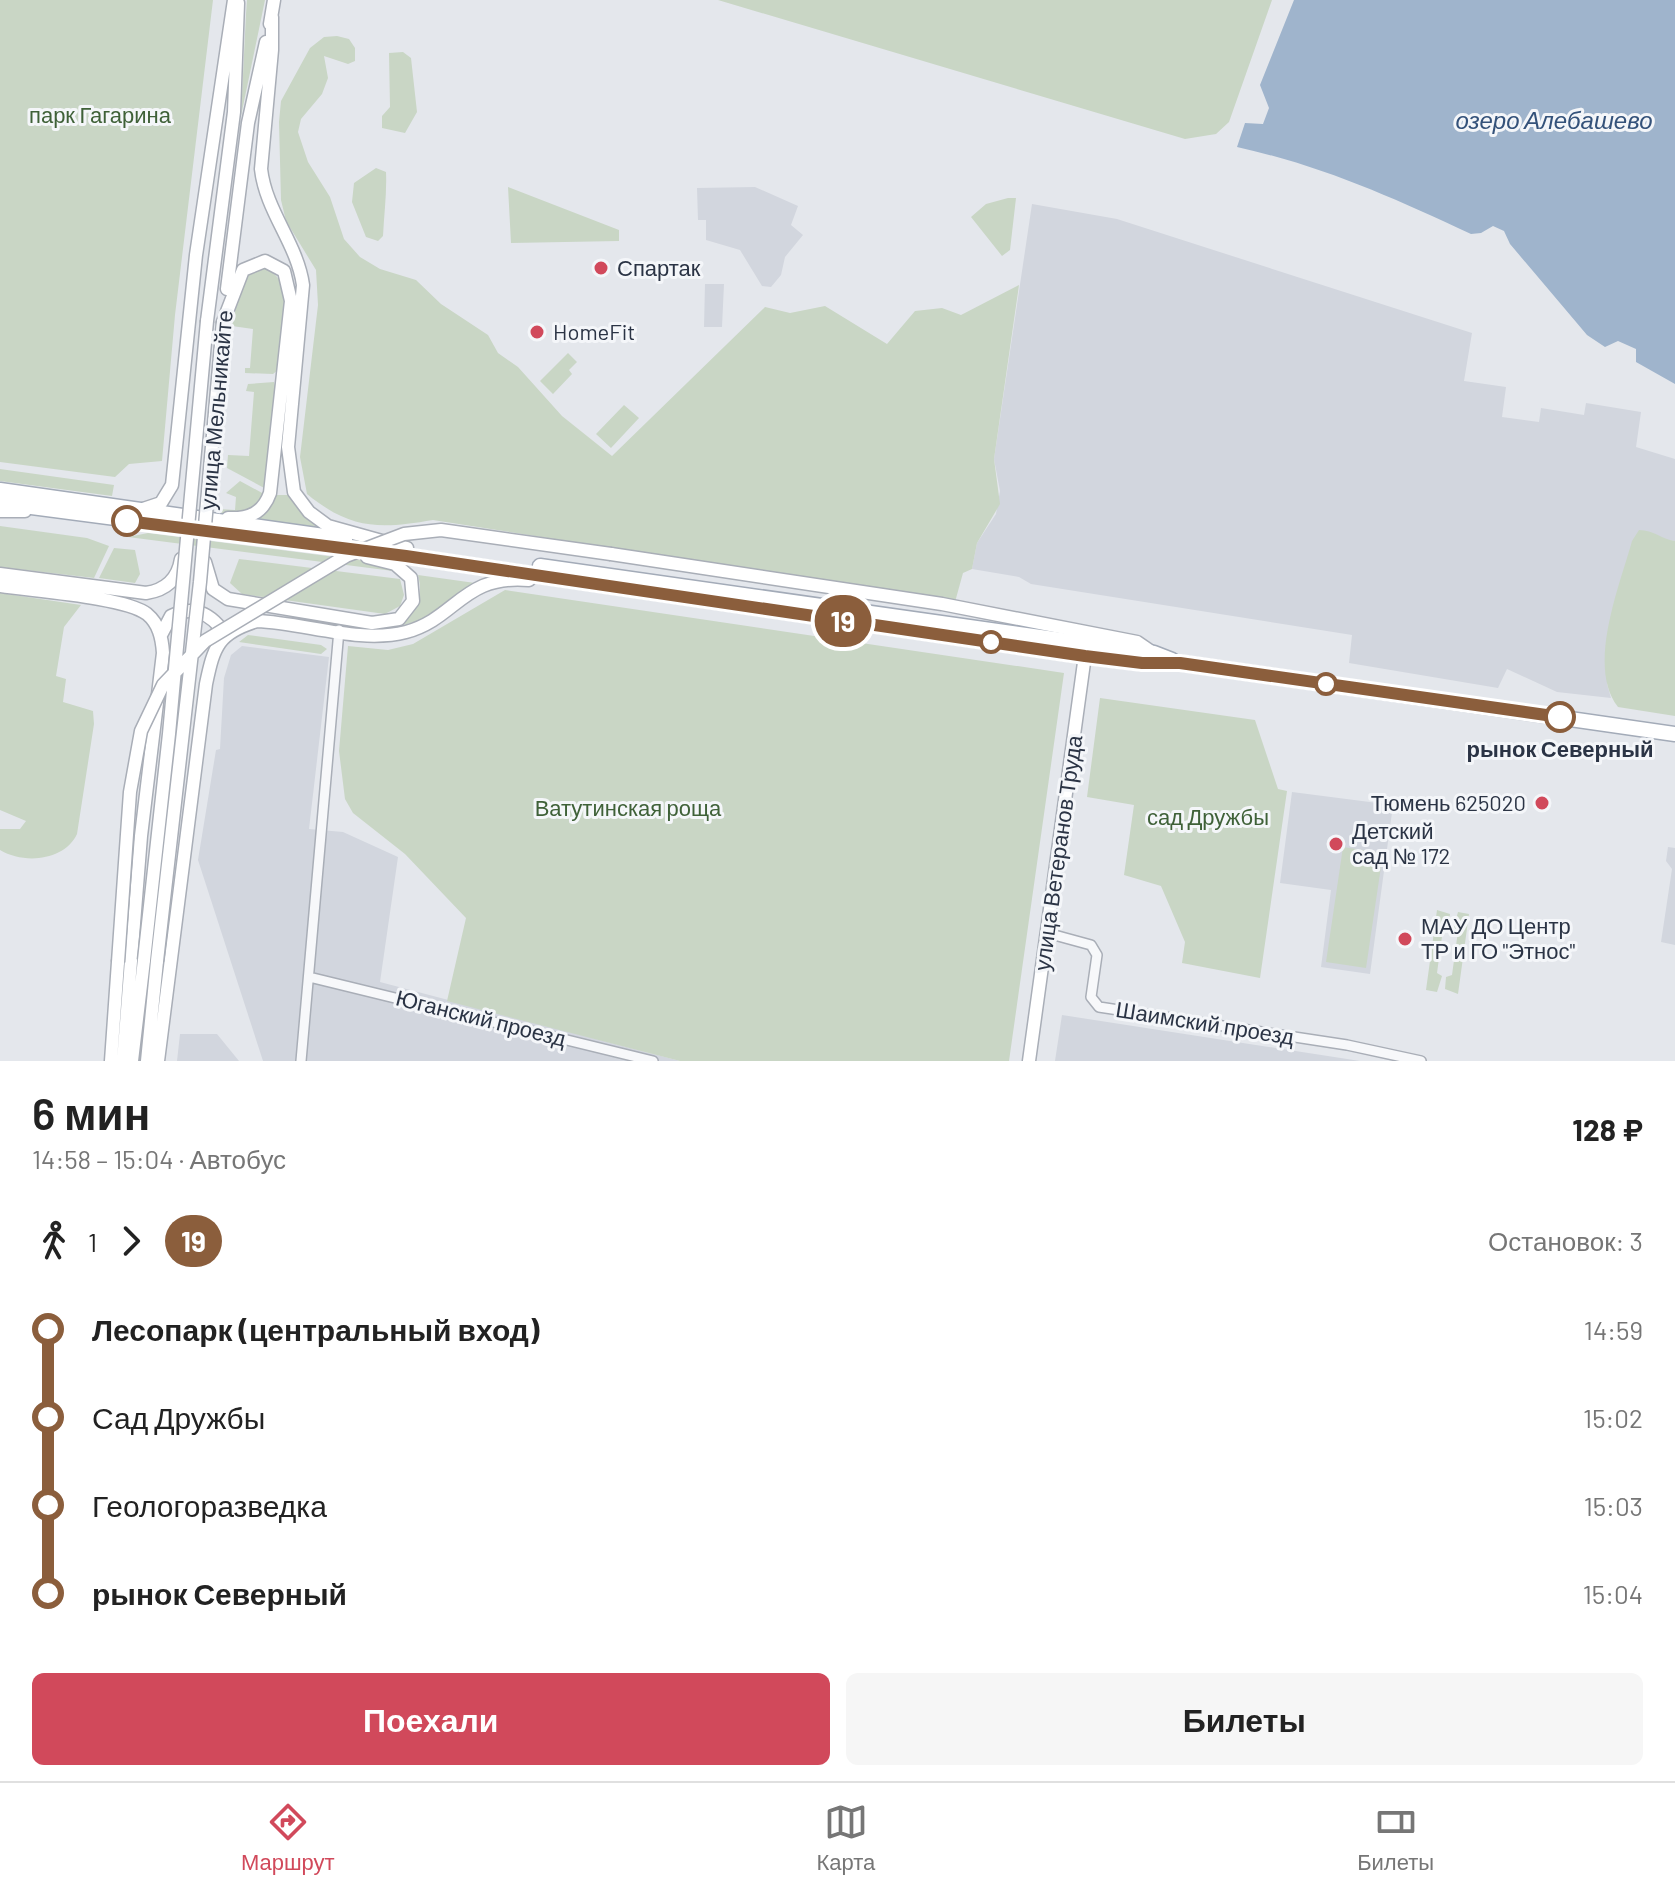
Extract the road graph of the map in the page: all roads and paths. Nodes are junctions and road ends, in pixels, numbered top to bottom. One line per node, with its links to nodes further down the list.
1 (236, 0): 8 (main road); 11 (main road, улица Мельникайте, bridge)
2 (274, 0): 3 (main road, улица Мельникайте)
3 (272, 17): 4 (main road, улица Мельникайте); 14 (main road)
4 (223, 322): 10 (main road); 12 (main road, улица Мельникайте, bridge)
5 (0, 490): 8 (main road)
6 (0, 503): 7 (main road)
7 (53, 510): 9 (main road); 13 (main road)
8 (140, 510): 10 (main road)
9 (0, 511)
10 (200, 519): 14 (main road)
11 (187, 541): 15 (main road, bridge); 25 (main road, улица Мельникайте, bridge)
12 (203, 542): 13 (main road, bridge); 25 (main road, улица Мельникайте, bridge)
13 (325, 546): 16 (main road)
14 (407, 548): 21 (main road)
15 (0, 574)
16 (577, 581): 18 (main road); 21 (main road)
17 (0, 586): 19 (main road)
18 (339, 630): 20 (main road); 26 (street)
19 (161, 635): 20 (main road); 28 (main road)
20 (217, 644): 31 (main road)
21 (1087, 644): 22 (main road); 22 (main road); 24 (main road, улица Ветеранов Труда); 27 (main road, bridge)
22 (1180, 663): 23 (main road)
23 (1675, 734)
24 (1047, 933): 34 (main road, улица Ветеранов Труда); 35 (street, Шаимский проезд)
25 (151, 960): 29 (main road, улица Мельникайте); 30 (main road, улица Мельникайте)
26 (309, 977): 32 (street); 33 (street, Юганский проезд)
27 (111, 1061)
28 (123, 1061)
29 (132, 1061)
30 (147, 1061)
31 (158, 1061)
32 (301, 1061)
33 (653, 1061)
34 (1029, 1061)
35 (1421, 1061)

